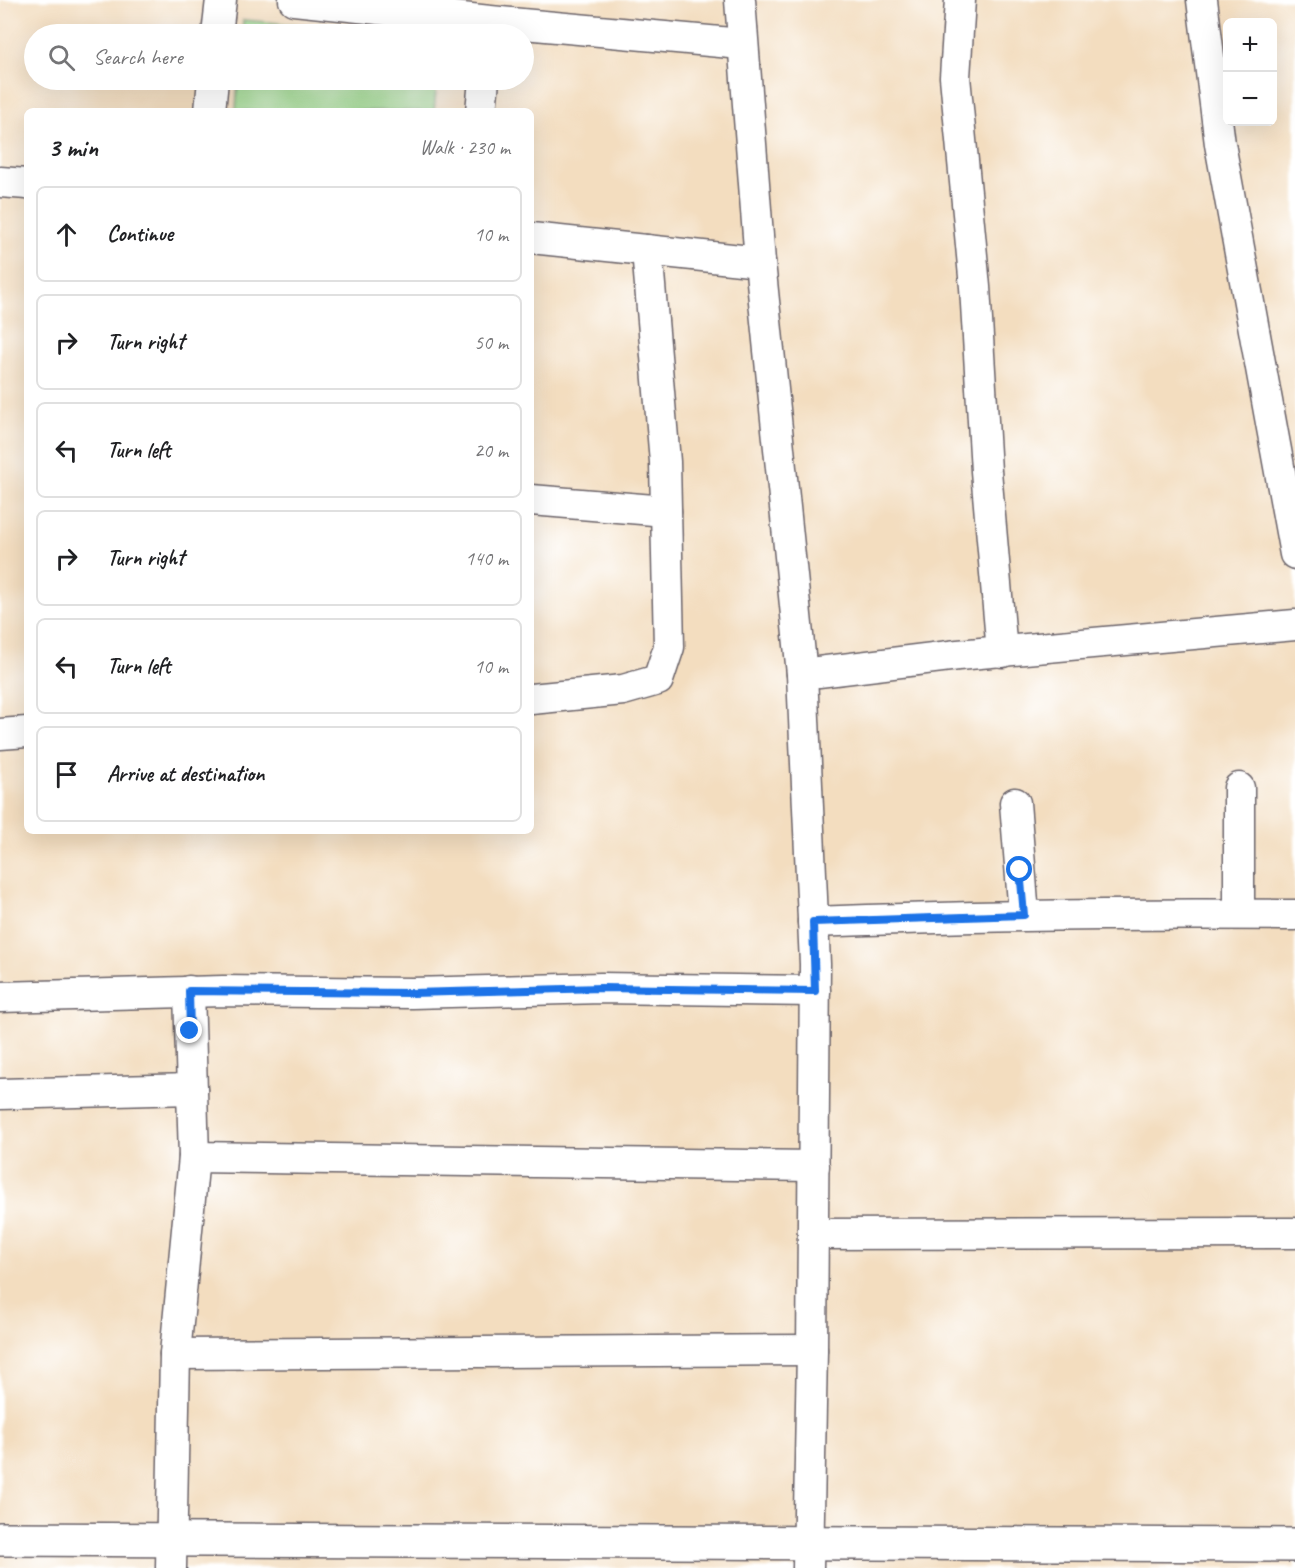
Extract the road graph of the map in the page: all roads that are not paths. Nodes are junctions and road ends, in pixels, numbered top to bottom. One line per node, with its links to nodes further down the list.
1 (220, 0): 7 (street)
2 (294, 0): 6 (street)
3 (740, 0): 8 (street)
4 (960, 0): 22 (street)
5 (1202, 0): 20 (street)
6 (491, 19): 8 (street)
7 (218, 24)
8 (742, 44): 17 (street)
9 (212, 90): 11 (street)
10 (483, 90): 12 (street)
11 (210, 108)
12 (481, 108)
13 (0, 182): 14 (street)
14 (24, 184)
15 (534, 238): 16 (street)
16 (647, 250): 17 (street); 19 (street)
17 (760, 262): 23 (street)
18 (534, 500): 19 (street)
19 (666, 511): 24 (street)
20 (1295, 554)
21 (1295, 625): 22 (street)
22 (1002, 652): 23 (street)
23 (802, 674): 32 (street)
24 (534, 699)
25 (24, 732): 26 (street)
26 (0, 734)
27 (1239, 788): 29 (street)
28 (1014, 803): 30 (street)
29 (1239, 914): 30 (street); 31 (street)
30 (1024, 915): 32 (street)
31 (1295, 915)
32 (813, 922): 34 (street)
33 (189, 991): 34 (street); 35 (street); 36 (street)
34 (815, 991): 39 (street)
35 (0, 997)
36 (192, 1089): 37 (street); 38 (street)
37 (0, 1094)
38 (194, 1156): 39 (street); 43 (street)
39 (814, 1166): 41 (street)
40 (1295, 1233): 41 (street)
41 (813, 1234): 42 (street)
42 (812, 1350): 43 (street); 47 (street)
43 (175, 1354): 46 (street)
44 (0, 1539): 46 (street)
45 (1295, 1545): 47 (street)
46 (171, 1554): 47 (street)
47 (808, 1555)

